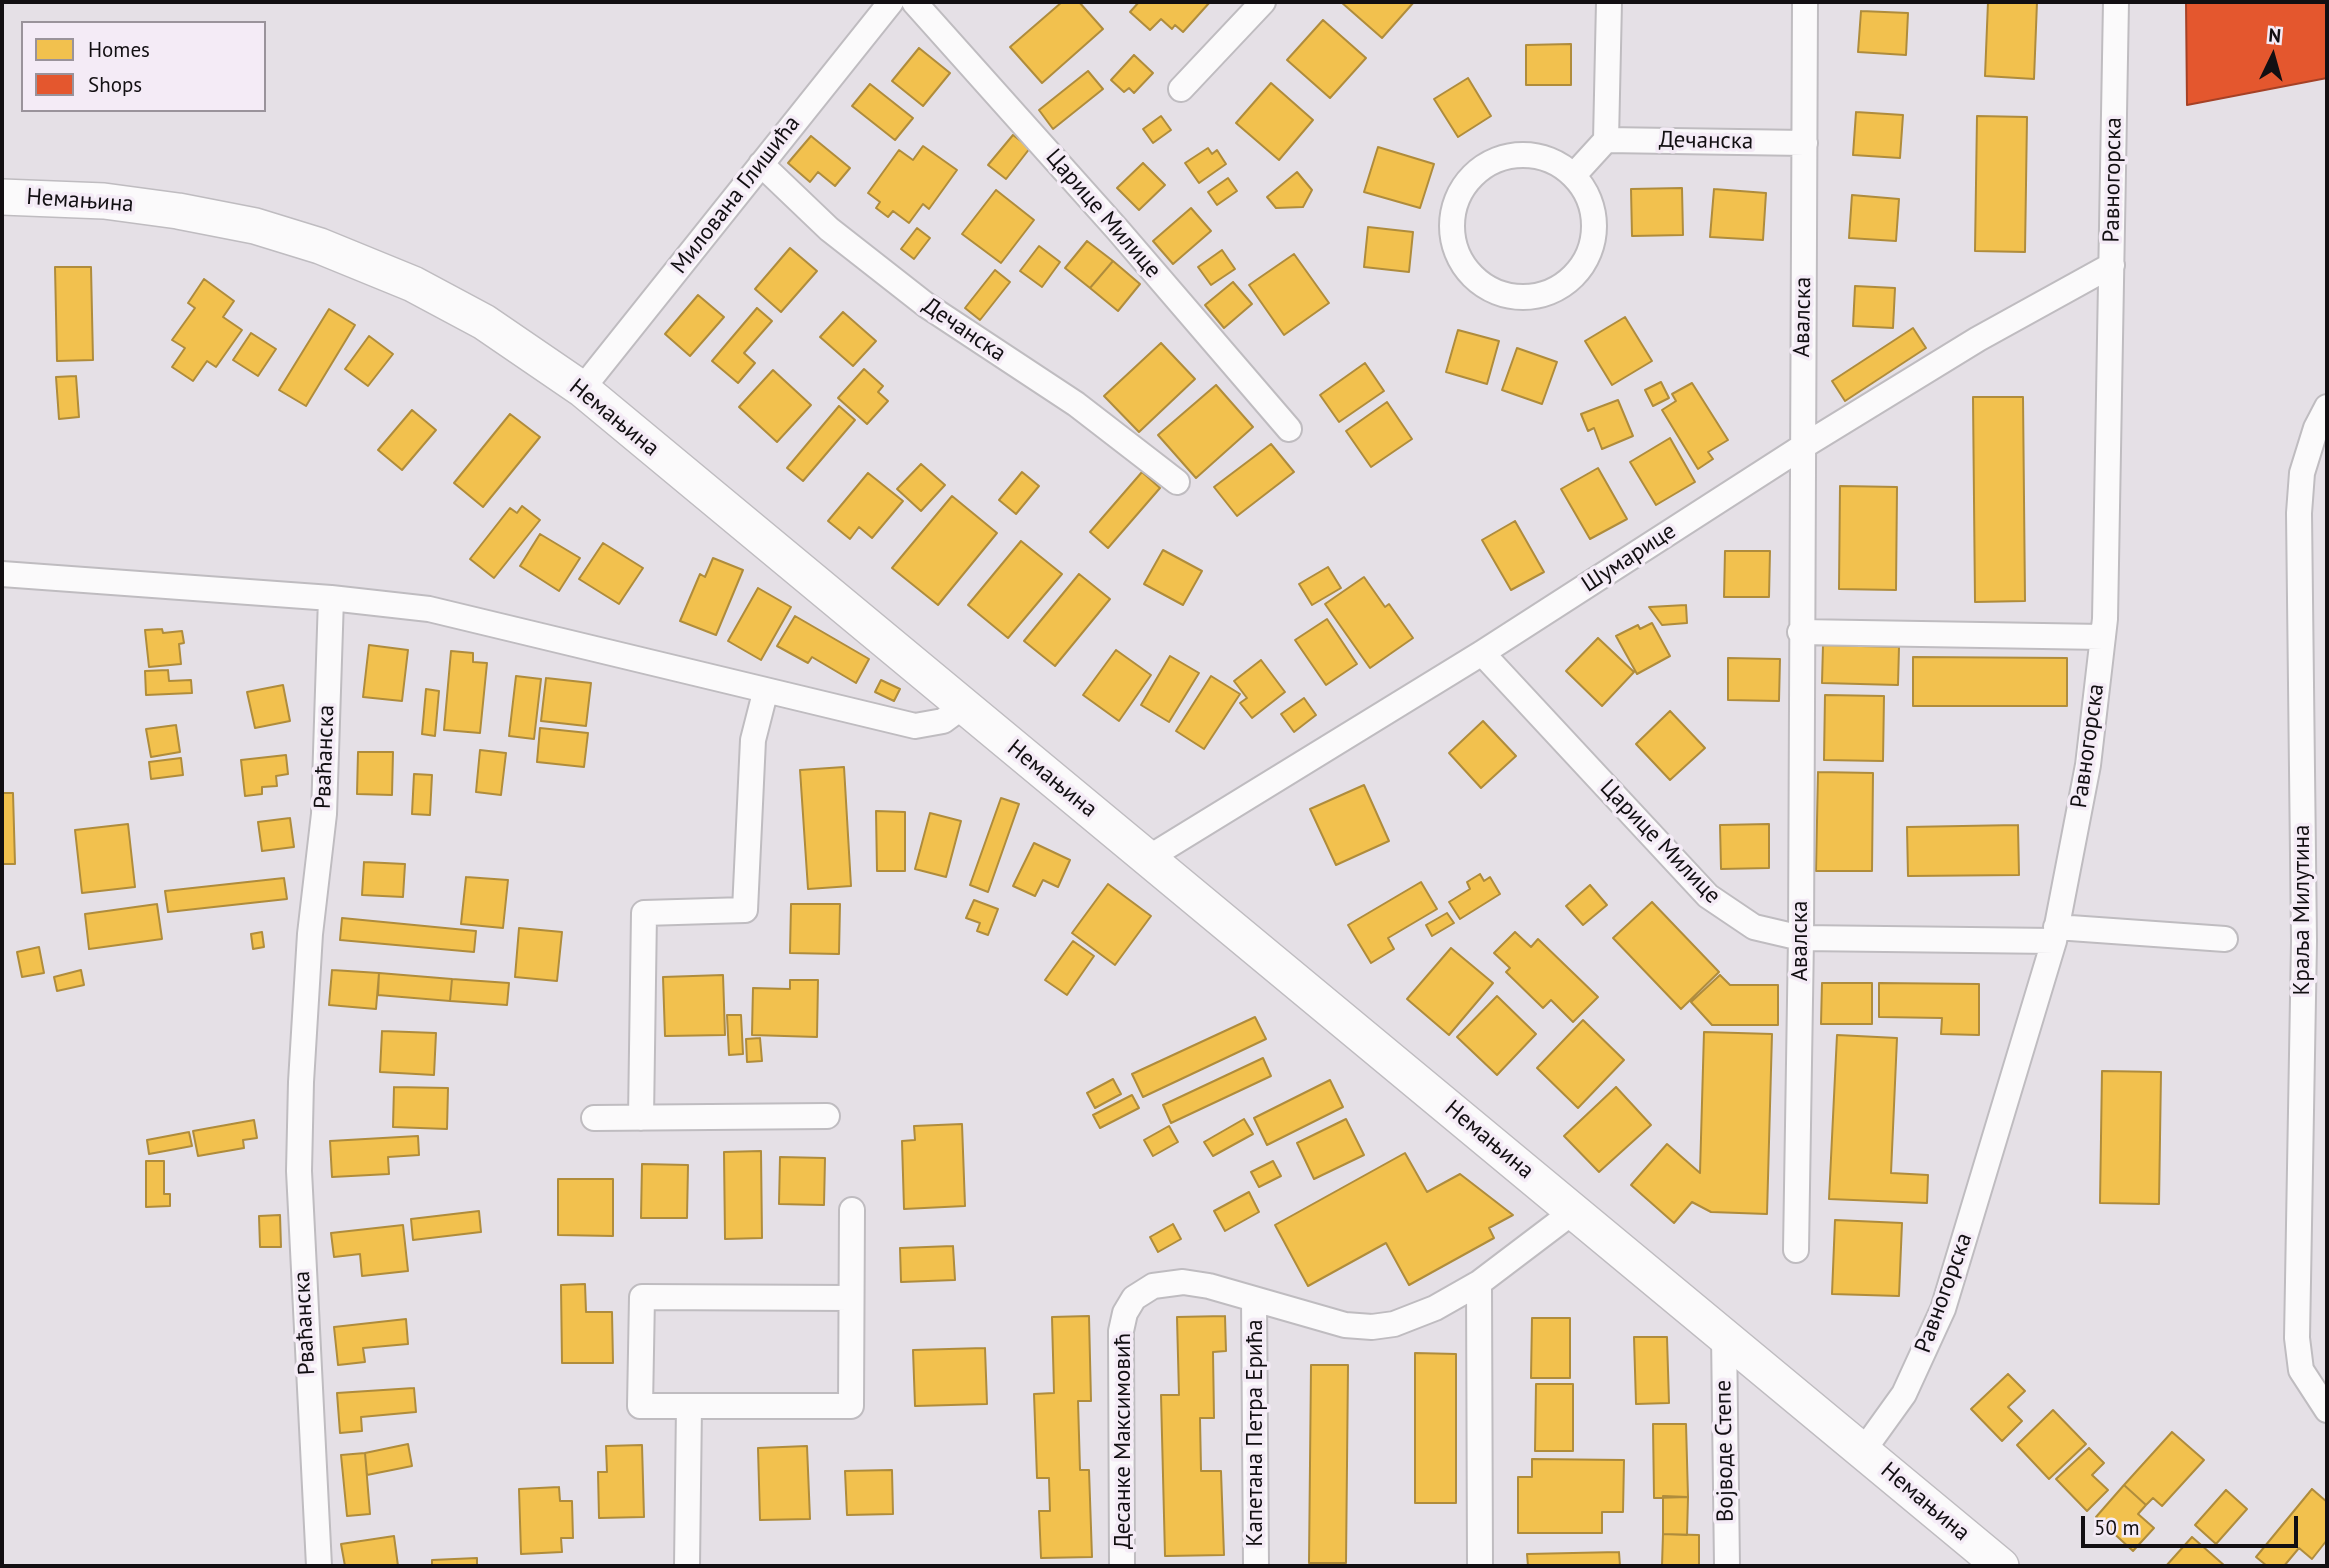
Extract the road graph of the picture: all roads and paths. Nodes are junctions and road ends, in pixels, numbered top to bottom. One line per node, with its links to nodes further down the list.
1 (891, 2): 10 (street, Милована Глишића)
2 (914, 2): 16 (street, Царице Милице)
3 (1263, 2): 7 (street)
4 (1609, 2): 8 (street)
5 (1805, 2): 9 (street, Авалска)
6 (2116, 2): 13 (street, Равногорска)
7 (1181, 89)
8 (1606, 140): 9 (street, Дечанска); 11 (street)
9 (1805, 143): 17 (street, Авалска)
10 (761, 164): 14 (street, Милована Глишића); 18 (street, Дечанска)
11 (1574, 175): 11 (street)
12 (2, 197): 14 (street, Немањина)
13 (2112, 265): 17 (street, Шумарице); 22 (street, Равногорска)
14 (582, 389): 25 (street, Немањина)
15 (2327, 407): 41 (street, Краља Милутина)
16 (1289, 429)
17 (1802, 447): 21 (street, Авалска); 23 (street, Шумарице)
18 (1177, 482)
19 (2, 574): 20 (street)
20 (331, 598): 24 (street); 43 (street, Рваћанска)
21 (1800, 632): 22 (street); 28 (street, Авалска)
22 (2103, 637): 27 (street, Равногорска)
23 (1482, 653): 26 (street, Шумарице); 28 (street, Царице Милице)
24 (765, 692): 25 (street); 32 (street)
25 (962, 707): 26 (street, Немањина)
26 (1150, 857): 34 (street, Немањина)
27 (2055, 934): 28 (street, Царице Милице); 29 (street, Царице Милице); 42 (street, Равногорска)
28 (1801, 938): 35 (street, Авалска)
29 (2225, 939)
30 (827, 1116): 32 (street)
31 (594, 1118): 32 (street)
32 (641, 1118)
33 (852, 1210): 37 (street)
34 (1574, 1211): 36 (street, Десанке Максимовић); 39 (street, Немањина)
35 (1796, 1250)
36 (1479, 1283): 38 (street, Десанке Максимовић); 47 (street)
37 (851, 1298): 40 (street); 40 (street)
38 (1254, 1300): 45 (street, Десанке Максимовић); 46 (street, Капетана Петра Ерића)
39 (1724, 1335): 42 (street, Немањина); 48 (street, Војводе Степе)
40 (689, 1406): 44 (street)
41 (2327, 1410)
42 (1863, 1451): 49 (street, Немањина)
43 (318, 1566)
44 (687, 1566)
45 (1122, 1566)
46 (1256, 1566)
47 (1480, 1566)
48 (1727, 1566)
49 (2001, 1566)

